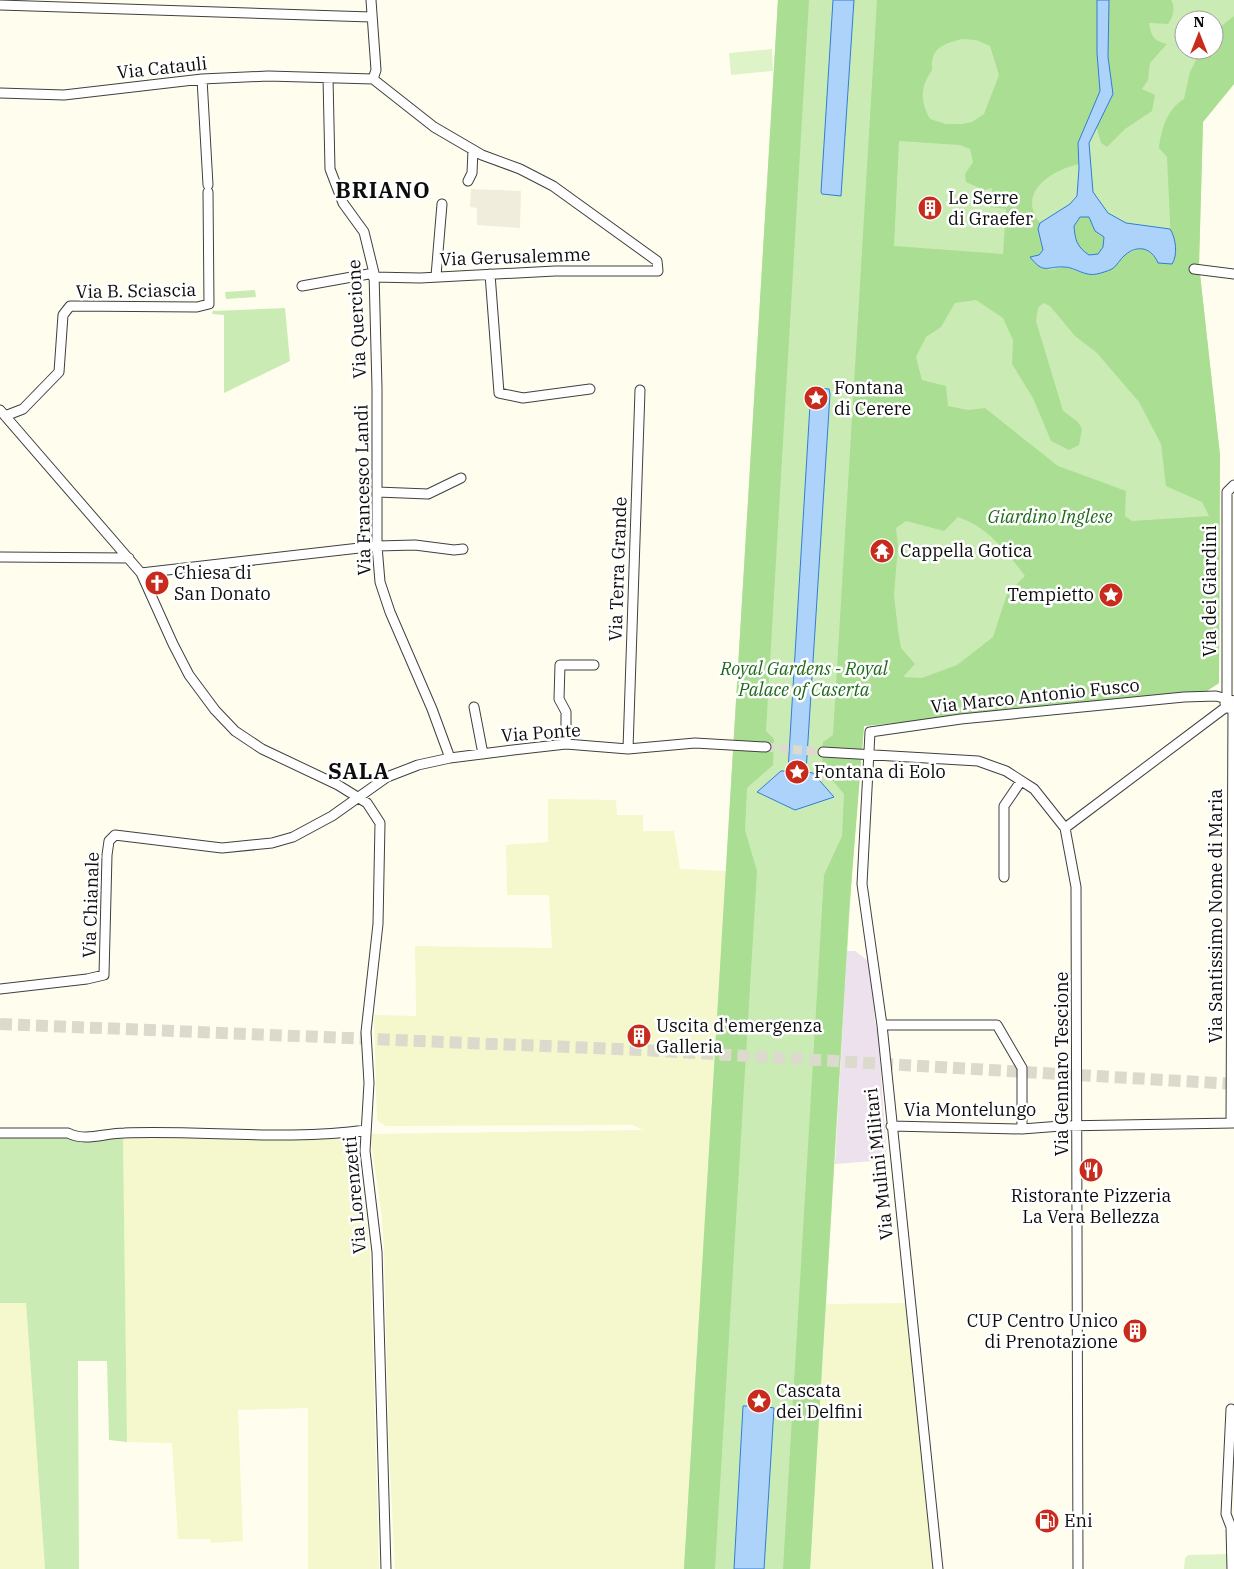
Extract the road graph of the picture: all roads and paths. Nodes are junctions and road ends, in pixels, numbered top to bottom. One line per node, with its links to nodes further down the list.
1 (372, 0): 3 (street)
2 (0, 5): 3 (street)
3 (371, 17): 6 (street)
4 (328, 78): 5 (street, Via Catauli); 6 (street, Via Catauli); 14 (street, Via Quercione)
5 (202, 79): 7 (street, Via Catauli); 20 (street, Via B. Sciascia)
6 (373, 79): 8 (street)
7 (0, 93)
8 (473, 150): 9 (street); 12 (street, Via Gerusalemme)
9 (468, 181)
10 (442, 204): 15 (street)
11 (1194, 269): 13 (street)
12 (490, 274): 15 (street, Via Gerusalemme); 18 (street)
13 (1234, 274)
14 (373, 275): 15 (street, Via Gerusalemme); 16 (street, Via Gerusalemme); 17 (street, Via Quercione)
15 (436, 276)
16 (302, 286)
17 (377, 388): 25 (street, Via Francesco Landi)
18 (590, 389)
19 (640, 390): 36 (street, Via Terra Grande)
20 (23, 409): 21 (street); 22 (street)
21 (3, 413): 22 (street, Via Lorenzetti)
22 (20, 431): 29 (street, Via Lorenzetti)
23 (462, 478): 25 (street)
24 (1234, 485): 32 (street, Via dei Giardini)
25 (377, 492): 26 (street, Via Francesco Landi)
26 (376, 546): 27 (street); 30 (street); 40 (street, Via Francesco Landi)
27 (462, 549)
28 (0, 556): 29 (street)
29 (129, 558): 30 (street, Via Lorenzetti)
30 (141, 573): 42 (street, Via Lorenzetti)
31 (594, 665): 34 (street)
32 (1231, 705): 39 (street, Via Marco Antonio Fusco); 43 (street); 44 (street, Via Santissimo Nome di Maria)
33 (474, 707): 38 (street)
34 (566, 744): 36 (street, Via Ponte); 38 (street, Via Ponte)
35 (766, 748): 36 (street, Via Ponte)
36 (628, 749)
37 (823, 752): 39 (street, Via Gennaro Tescione)
38 (483, 754): 40 (street, Via Ponte)
39 (870, 756): 41 (street, Via Gennaro Tescione); 47 (street, Via Mulini Militari)
40 (450, 758): 42 (street, Via Ponte)
41 (1021, 781): 43 (street, Via Gennaro Tescione); 45 (street)
42 (357, 799): 46 (street, Via Chianale); 52 (street, Via Lorenzetti)
43 (1065, 828): 50 (street, Via Gennaro Tescione)
44 (1233, 869): 48 (street, Via Santissimo Nome di Maria)
45 (1004, 877)
46 (0, 988)
47 (882, 1025): 49 (street, Via Mulini Militari); 51 (street)
48 (1232, 1123): 50 (street, Via Montelungo)
49 (891, 1126): 51 (street, Via Montelungo); 57 (street, Via Mulini Militari)
50 (1079, 1126): 51 (street, Via Montelungo); 58 (street, Via Gennaro Tescione)
51 (1022, 1129)
52 (366, 1130): 53 (street); 56 (street, Via Lorenzetti)
53 (0, 1133)
54 (1231, 1409): 55 (street)
55 (1232, 1527): 59 (street)
56 (386, 1569)
57 (938, 1569)
58 (1078, 1569)
59 (1232, 1569)

